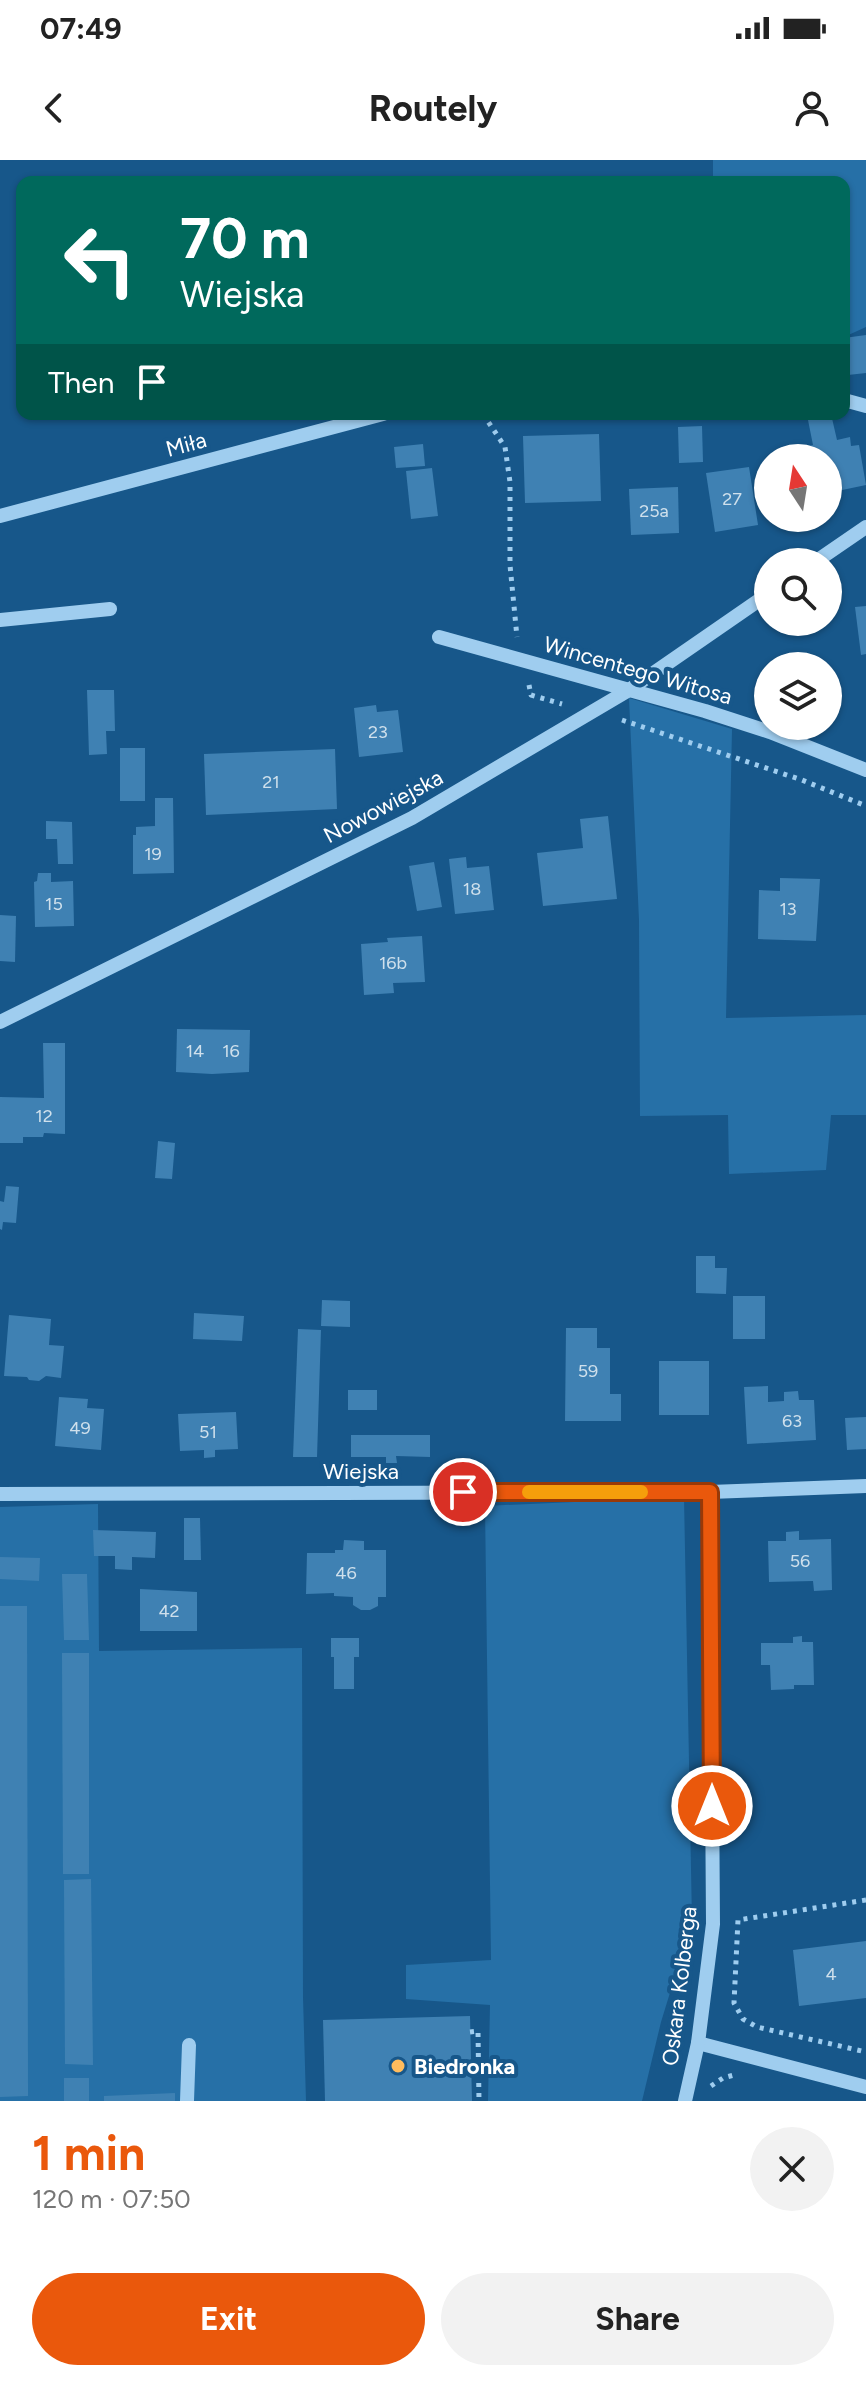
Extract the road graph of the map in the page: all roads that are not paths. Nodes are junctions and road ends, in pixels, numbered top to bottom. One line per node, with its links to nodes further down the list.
1 (360, 420): 2 (street, Miła)
2 (0, 516)
3 (866, 527): 4 (street)
4 (835, 548)
5 (754, 604): 9 (street, Nowowiejska)
6 (110, 609): 7 (street)
7 (0, 620)
8 (439, 637): 9 (street, Wincentego Witosa)
9 (629, 690): 10 (street, Wincentego Witosa); 11 (street, Nowowiejska)
10 (866, 770)
11 (0, 1022)
12 (866, 1486): 13 (street, Wiejska)
13 (710, 1492): 14 (street, Wiejska); 15 (street, Oskara Kolberga)
14 (0, 1494)
15 (698, 2043): 17 (street); 19 (street, Oskara Kolberga)
16 (189, 2045): 18 (street)
17 (866, 2087)
18 (187, 2101)
19 (685, 2101)

